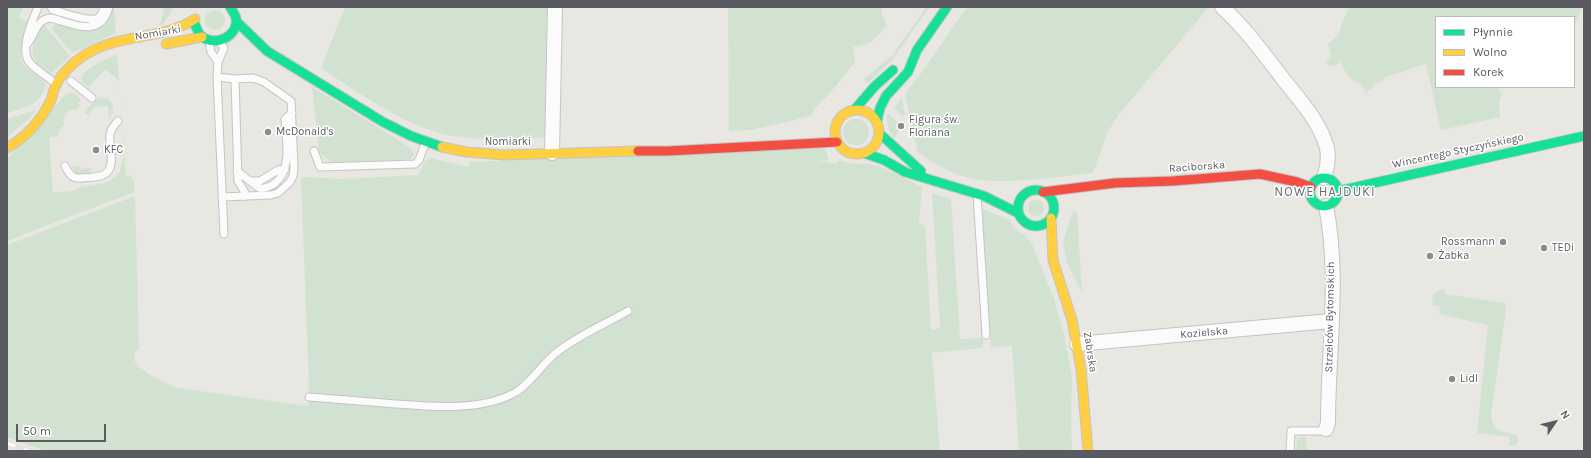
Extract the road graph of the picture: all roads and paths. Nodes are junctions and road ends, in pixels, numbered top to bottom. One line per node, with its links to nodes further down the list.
1 (39, 7): 9 (lane); 13 (lane)
2 (50, 7): 3 (lane)
3 (104, 7)
4 (109, 7): 9 (lane)
5 (230, 7): 10 (main road)
6 (555, 7): 39 (street)
7 (947, 7): 16 (main road)
8 (1230, 9): 43 (street)
9 (51, 18): 13 (lane)
10 (236, 21): 12 (main road); 17 (main road, Nomiarki)
11 (205, 38): 12 (main road, Nomiarki); 14 (main road, Nomiarki); 18 (lane); 22 (main road, Nomiarki)
12 (226, 41): 18 (lane)
13 (28, 43): 22 (lane)
14 (155, 46)
15 (253, 49): 17 (main road, Nomiarki)
16 (917, 50): 25 (main road); 29 (main road)
17 (267, 52): 34 (main road, Nomiarki)
18 (218, 62): 20 (lane)
19 (74, 77): 23 (lane); 24 (main road)
20 (217, 78): 21 (lane); 52 (lane)
21 (234, 79): 26 (lane); 42 (lane)
22 (57, 84): 24 (main road, Nomiarki)
23 (92, 98)
24 (51, 100): 37 (main road)
25 (855, 110): 28 (main road); 29 (main road)
26 (292, 113): 42 (lane); 51 (lane)
27 (118, 121): 41 (lane)
28 (837, 121): 30 (main road); 35 (main road)
29 (877, 121): 31 (main road)
30 (825, 127)
31 (879, 133): 40 (main road); 44 (main road)
32 (804, 134): 36 (main road, Nomiarki)
33 (1584, 136): 47 (main road, Wincentego Styczyńskiego)
34 (426, 142): 38 (lane); 39 (main road, Nomiarki)
35 (837, 142): 36 (main road, Nomiarki); 40 (main road)
36 (774, 145): 39 (main road, Nomiarki)
37 (7, 148)
38 (314, 151)
39 (552, 153)
40 (864, 154): 44 (main road)
41 (65, 166)
42 (237, 171): 51 (lane)
43 (1324, 178): 45 (main road); 47 (main road)
44 (931, 179): 50 (main road)
45 (1311, 187): 46 (main road, Raciborska); 53 (main road)
46 (1083, 188): 49 (main road, Raciborska); 55 (main road, Raciborska)
47 (1338, 191): 53 (main road)
48 (1026, 192): 49 (main road); 50 (main road); 54 (main road)
49 (1043, 192): 55 (main road)
50 (980, 195): 54 (main road); 63 (lane)
51 (247, 196): 52 (lane)
52 (222, 197): 58 (lane)
53 (1326, 206): 62 (street, Strzelców Bytomskich)
54 (1018, 213): 56 (main road)
55 (1052, 215): 56 (main road); 60 (main road, Zabrska)
56 (1029, 225): 57 (main road)
57 (1036, 233)
58 (224, 234)
59 (1044, 250): 60 (main road, Zabrska)
60 (1053, 260): 64 (main road, Zabrska)
61 (628, 311): 65 (lane)
62 (1331, 321): 64 (street, Kozielska); 66 (street, Strzelców Bytomskich)
63 (986, 335)
64 (1077, 344): 67 (main road, Zabrska)
65 (309, 397)
66 (1326, 428): 68 (lane)
67 (1088, 451)
68 (1290, 451)

